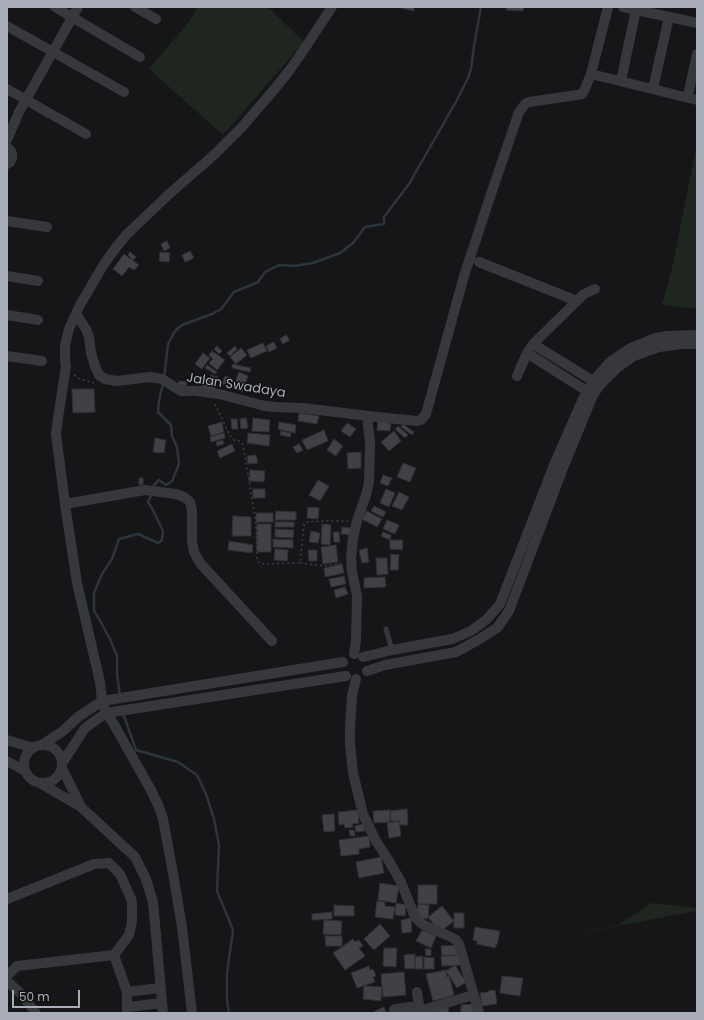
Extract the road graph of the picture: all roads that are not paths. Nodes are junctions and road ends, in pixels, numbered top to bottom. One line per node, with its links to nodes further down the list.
1 (55, 7): 8 (street)
2 (78, 7): 8 (street)
3 (135, 7): 10 (street)
4 (332, 7): 35 (street)
5 (608, 7): 16 (street)
6 (623, 7): 7 (street)
7 (636, 10): 9 (street); 17 (street)
8 (72, 17): 13 (street); 15 (street)
9 (669, 17): 11 (street); 18 (street)
10 (156, 19)
11 (697, 23)
12 (7, 26): 13 (street)
13 (53, 52): 21 (street); 22 (street)
14 (697, 54): 20 (street)
15 (140, 57)
16 (591, 74): 23 (street); 47 (street, Jalan Swadaya)
17 (622, 76)
18 (654, 84)
19 (7, 89): 22 (street)
20 (689, 91)
21 (124, 92)
22 (26, 100): 24 (street); 25 (street)
23 (697, 100)
24 (86, 134)
25 (7, 140)
26 (7, 147): 27 (street)
27 (7, 164)
28 (7, 221): 29 (street)
29 (47, 227)
30 (479, 262): 34 (street)
31 (7, 276): 32 (street)
32 (38, 281)
33 (595, 289): 34 (street)
34 (576, 301): 39 (street)
35 (76, 314): 47 (street, Jalan Swadaya); 49 (street)
36 (7, 315): 37 (street)
37 (38, 320)
38 (697, 335): 45 (street)
39 (533, 344): 41 (street); 45 (street)
40 (697, 344): 45 (street)
41 (527, 353): 44 (street); 46 (street)
42 (7, 356): 43 (street)
43 (42, 361)
44 (517, 376)
45 (596, 384): 46 (street)
46 (590, 393): 48 (street)
47 (367, 416): 53 (street)
48 (559, 466): 52 (street); 55 (street)
49 (65, 504): 51 (street); 57 (street)
50 (386, 629): 52 (lane)
51 (272, 641)
52 (392, 650): 53 (street)
53 (359, 656): 54 (street); 55 (street)
54 (343, 662): 56 (street); 57 (street)
55 (367, 670): 56 (street)
56 (351, 677): 58 (street); 73 (street)
57 (102, 701): 58 (street); 60 (street)
58 (106, 713): 62 (street); 78 (street)
59 (7, 740): 60 (street)
60 (37, 746): 62 (street); 63 (street)
61 (7, 761): 63 (street)
62 (62, 765): 64 (street); 65 (street)
63 (25, 771): 64 (street)
64 (40, 783): 65 (street)
65 (80, 807): 70 (street)
66 (7, 899): 67 (street)
67 (114, 955): 68 (street); 71 (street)
68 (7, 976)
69 (7, 981): 77 (street)
70 (160, 988): 71 (street); 74 (street)
71 (127, 992): 75 (street)
72 (417, 992): 76 (street)
73 (473, 995): 76 (street); 80 (street)
74 (162, 1008): 75 (street)
75 (127, 1010)
76 (419, 1010): 79 (street)
77 (36, 1013)
78 (192, 1013)
79 (395, 1013)
80 (479, 1013)

